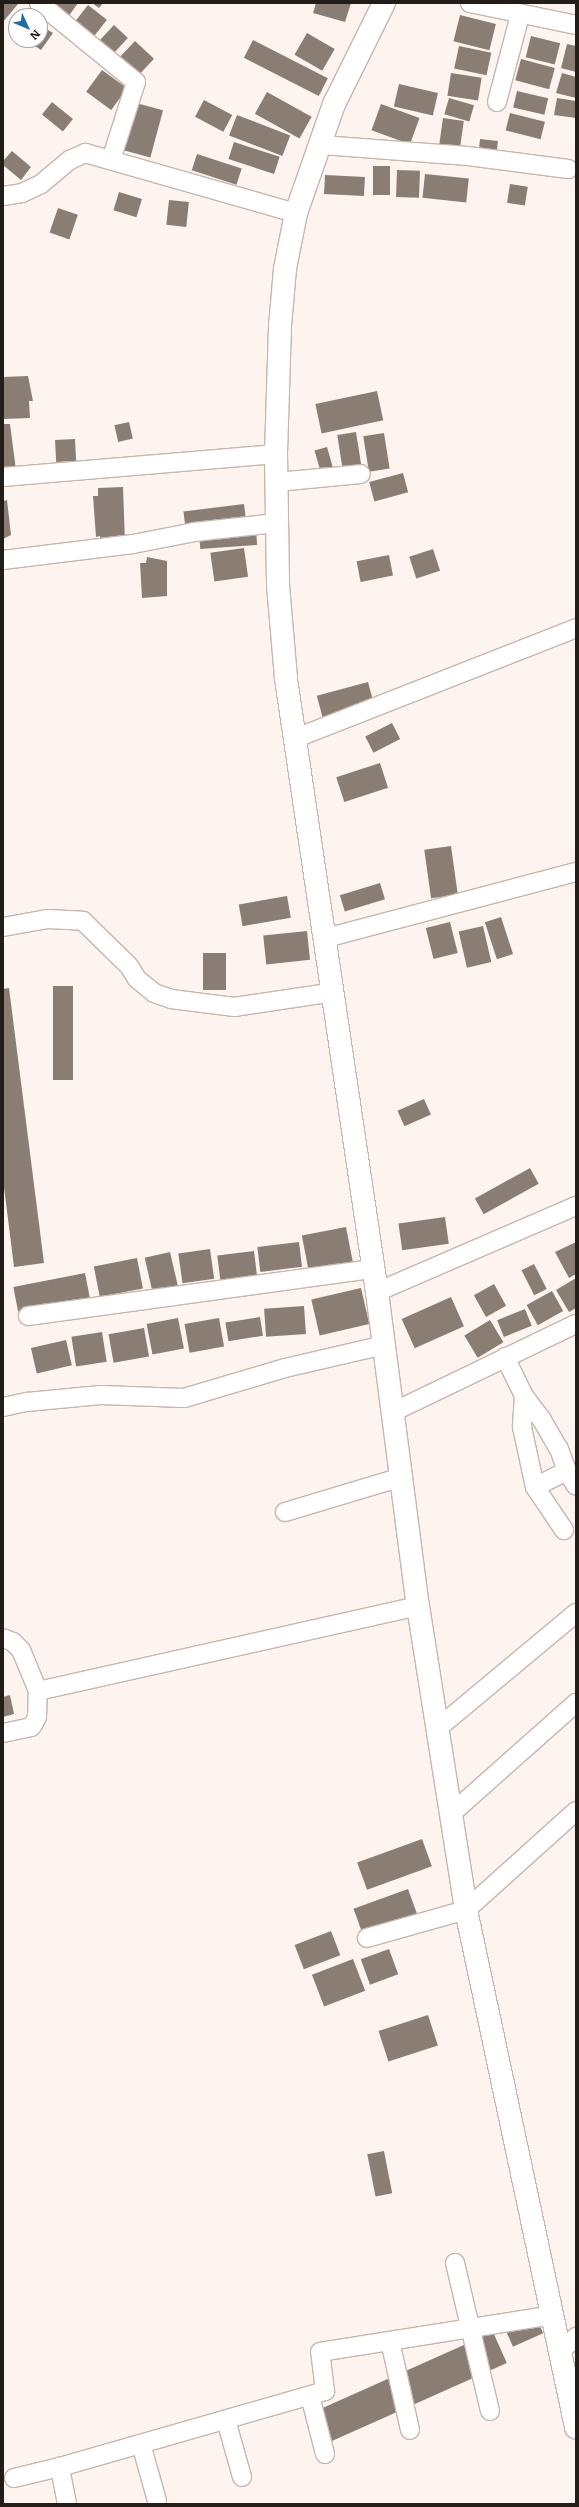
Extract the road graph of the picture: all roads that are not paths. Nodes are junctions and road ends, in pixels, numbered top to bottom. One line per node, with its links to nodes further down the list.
1 (40, 3): 8 (street)
2 (384, 3): 7 (street)
3 (470, 3): 4 (street)
4 (520, 15): 5 (street); 6 (street)
5 (576, 25)
6 (497, 102)
7 (322, 144): 9 (street); 11 (street)
8 (111, 160): 10 (street); 11 (street)
9 (568, 169)
10 (3, 196)
11 (296, 213): 12 (street)
12 (276, 454): 14 (street); 15 (street)
13 (361, 474): 15 (street)
14 (3, 477)
15 (277, 482): 16 (street)
16 (277, 523): 17 (street); 19 (street)
17 (3, 560)
18 (576, 628): 19 (street)
19 (296, 738): 22 (street)
20 (576, 872): 22 (street)
21 (3, 927): 23 (street)
22 (326, 938): 23 (street)
23 (334, 992): 25 (street)
24 (576, 1206): 26 (street)
25 (373, 1269): 26 (street); 27 (street)
26 (378, 1292): 29 (street)
27 (28, 1316)
28 (576, 1324): 30 (street)
29 (385, 1345): 32 (street); 33 (street)
30 (505, 1357): 31 (street); 33 (street)
31 (524, 1396): 35 (street); 36 (street)
32 (3, 1407)
33 (393, 1412): 34 (street)
34 (402, 1477): 37 (street); 39 (street)
35 (571, 1479): 36 (street)
36 (534, 1487): 38 (street)
37 (285, 1512)
38 (564, 1530)
39 (418, 1606): 42 (street); 44 (street)
40 (576, 1613): 44 (street)
41 (3, 1638): 42 (street)
42 (38, 1691): 45 (street)
43 (576, 1703): 47 (street)
44 (438, 1728): 47 (street)
45 (3, 1733)
46 (576, 1811): 48 (street)
47 (452, 1813): 48 (street)
48 (466, 1910): 49 (street); 51 (street)
49 (367, 1938)
50 (455, 2263): 52 (street)
51 (554, 2315): 52 (street); 54 (street)
52 (471, 2328): 53 (street); 56 (street)
53 (390, 2341): 55 (street); 59 (street)
54 (568, 2344): 58 (street)
55 (310, 2396): 57 (street); 61 (street)
56 (490, 2412)
57 (226, 2420): 60 (street); 63 (street)
58 (576, 2427)
59 (410, 2430)
60 (141, 2444): 62 (street); 65 (street)
61 (325, 2454)
62 (60, 2467): 64 (street); 66 (street)
63 (242, 2477)
64 (14, 2478)
65 (157, 2500)
66 (67, 2504)

